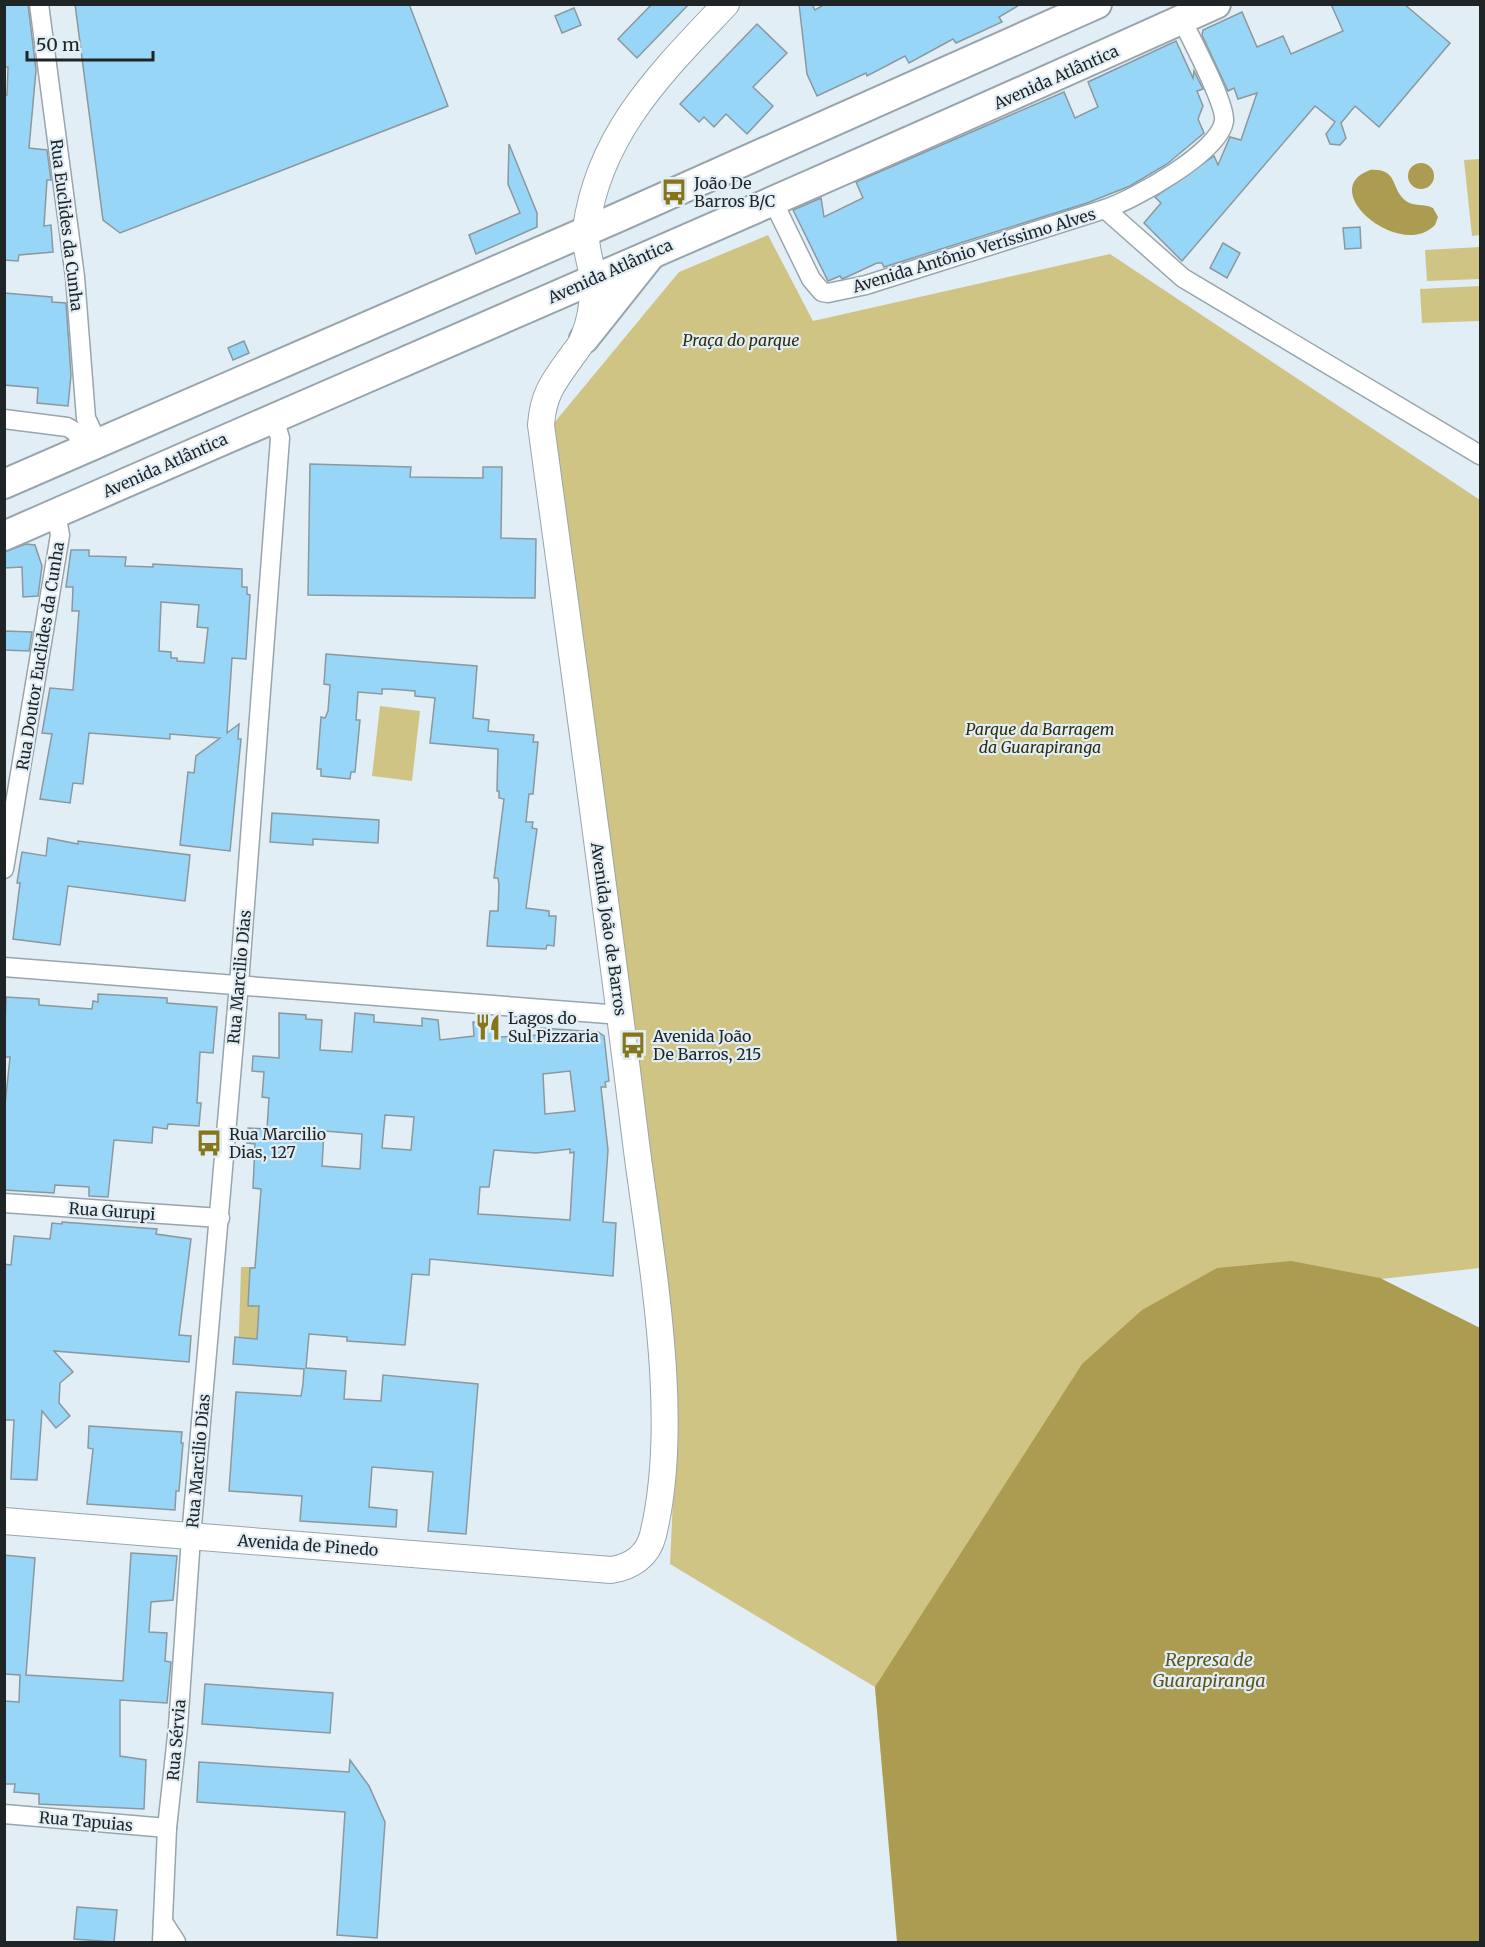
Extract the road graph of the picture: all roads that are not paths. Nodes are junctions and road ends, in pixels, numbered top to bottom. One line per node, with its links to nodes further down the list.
1 (39, 4): 14 (street, Rua Euclides da Cunha)
2 (726, 4): 8 (street)
3 (1216, 4): 5 (main road, Avenida Atlântica)
4 (1088, 6): 8 (main road)
5 (1182, 20): 6 (main road, Avenida Atlântica); 7 (street)
6 (772, 200): 7 (street, Avenida Antônio Veríssimo Alves); 9 (main road, Avenida Atlântica)
7 (1105, 209): 15 (street, Avenida Antônio Veríssimo Alves)
8 (586, 231): 10 (street, Avenida João de Barros); 14 (main road)
9 (653, 252): 10 (main road, Avenida Atlântica); 11 (main road)
10 (593, 278): 11 (street, Avenida João de Barros); 12 (main road, Avenida Atlântica)
11 (584, 339): 22 (street, Avenida João de Barros)
12 (274, 418): 17 (main road, Avenida Atlântica); 21 (street, Rua Marcilio Dias)
13 (4, 419): 14 (street)
14 (91, 447): 16 (main road)
15 (1480, 455)
16 (4, 484)
17 (56, 513): 18 (main road, Avenida Atlântica); 19 (street, Rua Doutor Euclides da Cunha)
18 (4, 536)
19 (4, 869)
20 (4, 967): 21 (street)
21 (239, 984): 22 (street); 24 (street, Rua Marcilio Dias)
22 (621, 1015): 27 (street, Avenida João de Barros)
23 (4, 1203): 24 (street, Rua Gurupi)
24 (220, 1218): 26 (street, Rua Marcilio Dias)
25 (4, 1521): 26 (street, Avenida de Pinedo)
26 (191, 1537): 27 (street, Avenida de Pinedo); 29 (street, Rua Sérvia)
27 (611, 1570)
28 (4, 1814): 29 (street, Rua Tapuias)
29 (167, 1828): 30 (street, Rua Sérvia)
30 (163, 1922): 31 (street, Rua Sérvia); 32 (street)
31 (162, 1942)
32 (176, 1942)

